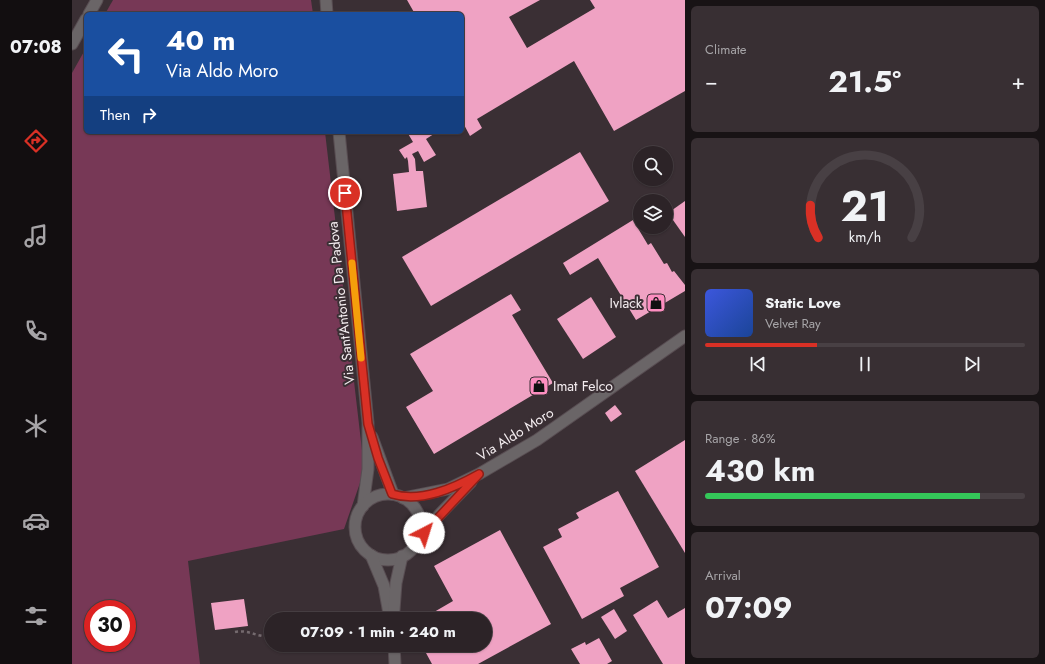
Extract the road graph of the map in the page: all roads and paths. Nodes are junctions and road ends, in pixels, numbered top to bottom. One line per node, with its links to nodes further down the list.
1 (97, 0): 3 (street)
2 (326, 0): 4 (street)
3 (90, 12)
4 (327, 12)
5 (84, 23): 6 (street)
6 (72, 44)
7 (339, 134): 9 (street, Via Sant'Antonio Da Padova)
8 (685, 336): 10 (street, Via Aldo Moro)
9 (368, 424): 11 (street, Via Sant'Antonio Da Padova); 13 (street, Via Sant'Antonio Da Padova)
10 (479, 474): 12 (street, Via Aldo Moro); 14 (street, Via Aldo Moro)
11 (392, 494): 12 (street); 13 (street)
12 (403, 498): 14 (street)
13 (363, 506): 15 (street)
14 (418, 540): 16 (street)
15 (371, 555): 16 (street); 17 (street)
16 (402, 556): 18 (street)
17 (390, 612)
18 (393, 612)
19 (235, 632): 20 (path)
20 (264, 637)
21 (394, 652): 22 (street)
22 (395, 664)

